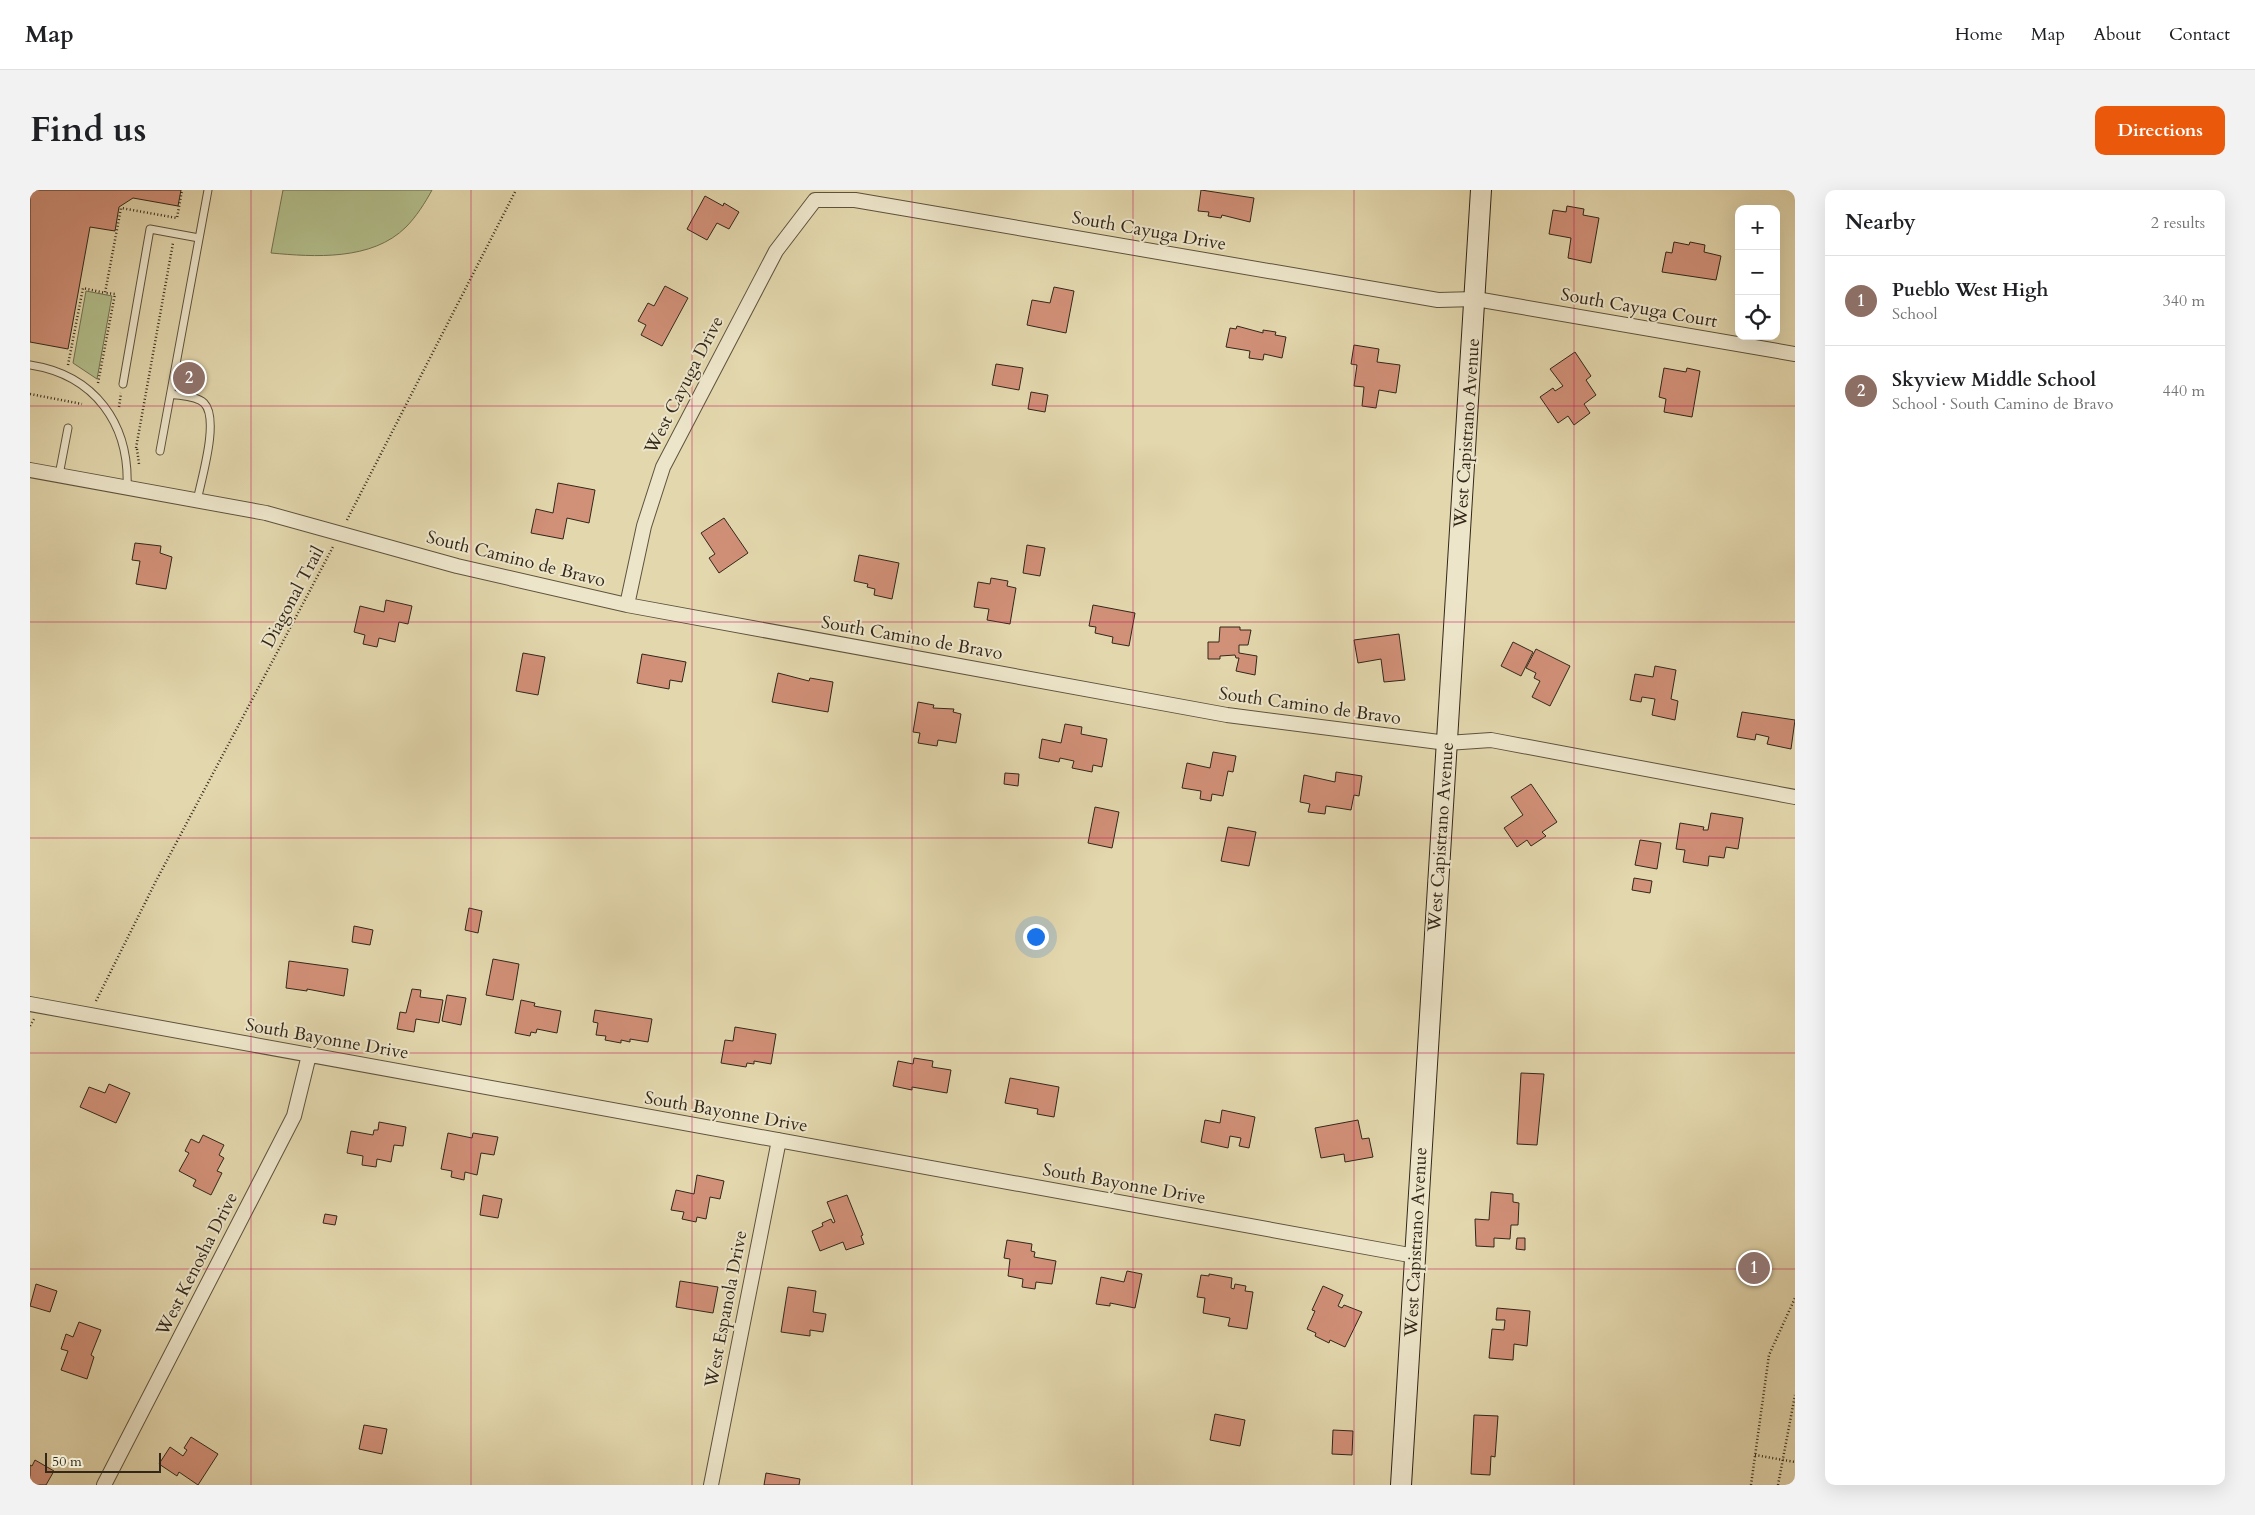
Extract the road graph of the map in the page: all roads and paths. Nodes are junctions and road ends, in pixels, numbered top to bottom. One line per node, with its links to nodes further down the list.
1 (182, 190): 8 (path)
2 (208, 190): 6 (lane)
3 (516, 190): 25 (path, Diagonal Trail)
4 (1481, 190): 9 (street, West Capistrano Avenue)
5 (815, 200): 9 (street, South Cayuga Drive); 26 (street, West Cayuga Drive)
6 (199, 238): 14 (lane); 16 (lane)
7 (173, 243): 19 (path)
8 (105, 293): 12 (path); 13 (path)
9 (1476, 299): 10 (street, South Cayuga Court); 27 (street, West Capistrano Avenue)
10 (1795, 354)
11 (30, 365): 23 (lane)
12 (68, 365)
13 (98, 384)
14 (123, 384)
15 (30, 394): 17 (path)
16 (171, 394): 20 (lane); 24 (lane)
17 (82, 404)
18 (68, 428): 22 (lane)
19 (136, 448)
20 (160, 451)
21 (30, 470): 22 (street, South Camino de Bravo)
22 (59, 475): 23 (street, South Camino de Bravo)
23 (127, 488): 24 (street, South Camino de Bravo)
24 (197, 501): 25 (street, South Camino de Bravo)
25 (341, 532): 26 (street, South Camino de Bravo); 30 (path, Diagonal Trail)
26 (626, 605): 27 (street, South Camino de Bravo)
27 (1447, 743): 28 (street, South Camino de Bravo); 33 (street, West Capistrano Avenue)
28 (1795, 797)
29 (30, 1004): 30 (street, South Bayonne Drive)
30 (89, 1015): 31 (street, South Bayonne Drive)
31 (309, 1054): 32 (street, South Bayonne Drive); 39 (street, West Kenosha Drive)
32 (779, 1140): 33 (street, South Bayonne Drive); 40 (street, West Espanola Drive)
33 (1415, 1256): 41 (street, West Capistrano Avenue)
34 (1795, 1298): 36 (path)
35 (1795, 1396): 37 (path)
36 (1755, 1455): 37 (path); 42 (path)
37 (1783, 1459): 38 (path); 43 (path)
38 (1795, 1462)
39 (104, 1485)
40 (711, 1485)
41 (1401, 1485)
42 (1751, 1485)
43 (1778, 1485)

